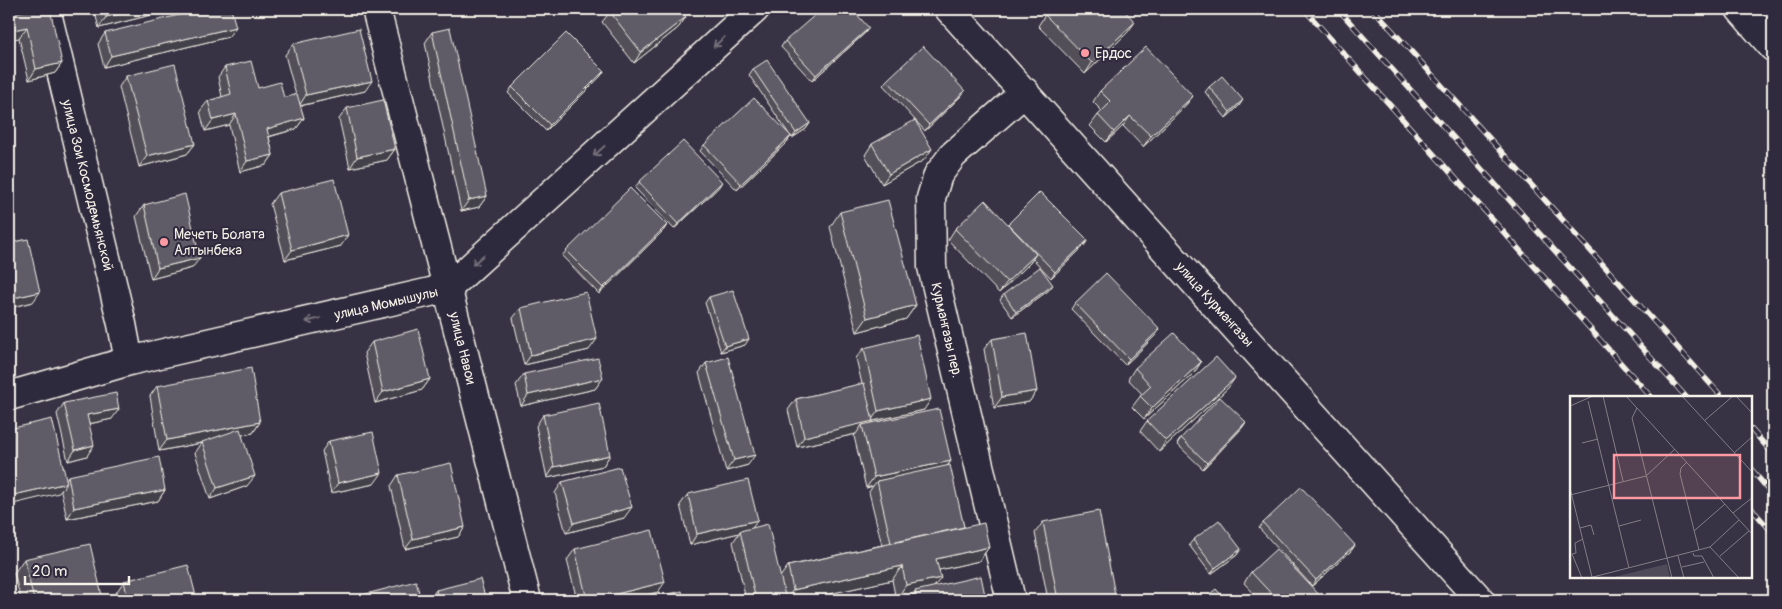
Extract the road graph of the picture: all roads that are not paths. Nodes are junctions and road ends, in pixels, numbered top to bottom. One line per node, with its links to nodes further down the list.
1 (46, 9): 9 (street, улица Зои Космодемьянской)
2 (376, 9): 8 (street, улица Навои)
3 (755, 9): 8 (street, улица Момышулы, one-way to 8)
4 (949, 9): 7 (street, улица Курмангазы)
5 (1740, 9): 6 (street)
6 (1773, 47)
7 (1025, 92): 12 (street, Курмангазы пер.); 13 (street, улица Курмангазы)
8 (448, 288): 9 (street, улица Момышулы, one-way to 9); 11 (street, улица Навои)
9 (129, 361): 10 (street, улица Момышулы)
10 (9, 396)
11 (527, 600)
12 (1011, 600)
13 (1480, 600)

